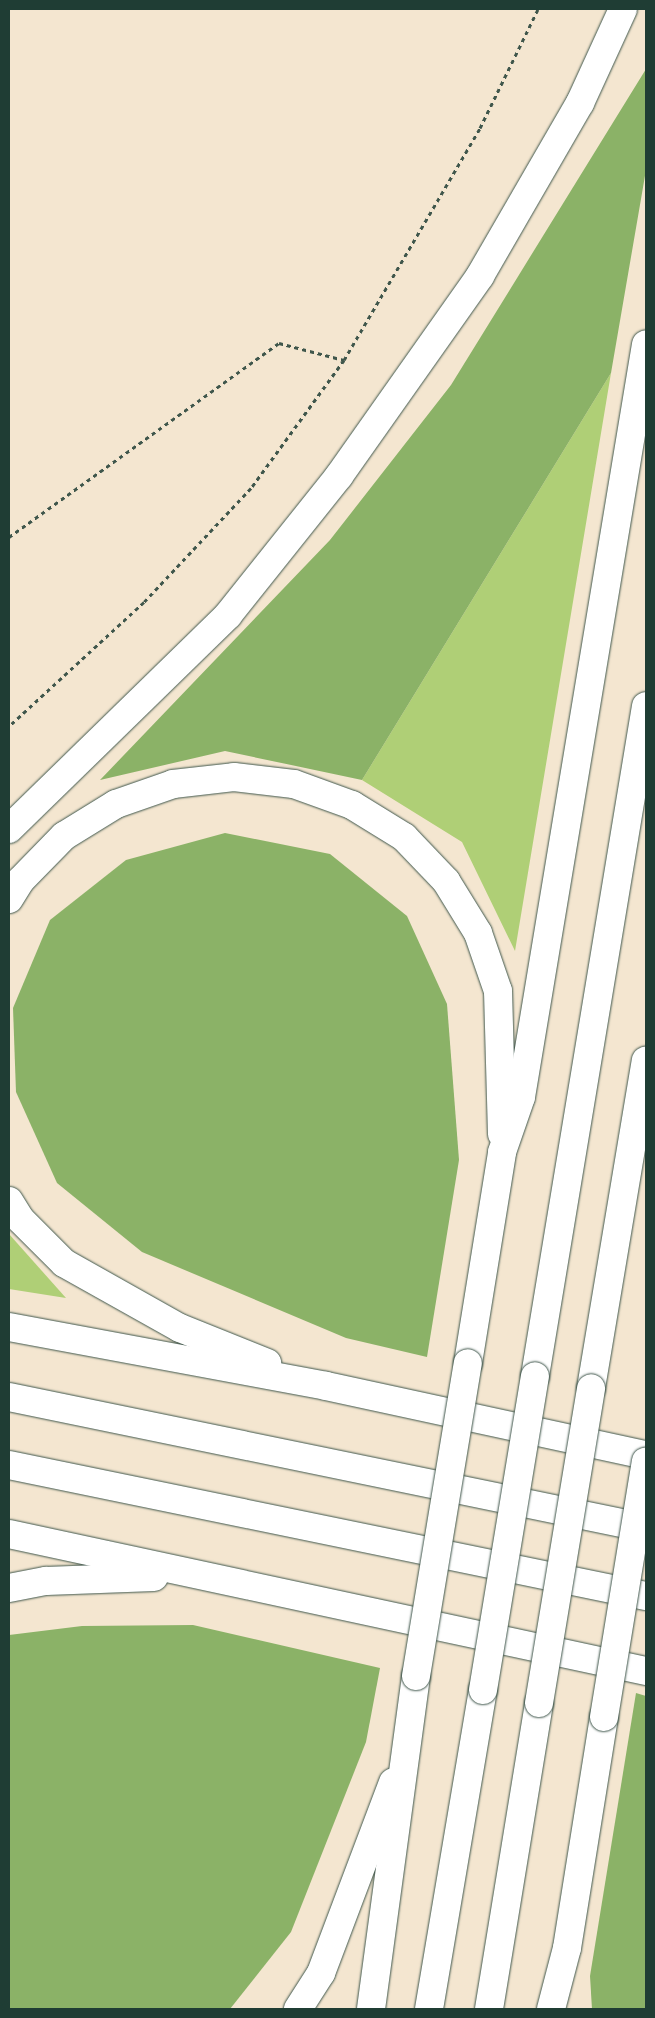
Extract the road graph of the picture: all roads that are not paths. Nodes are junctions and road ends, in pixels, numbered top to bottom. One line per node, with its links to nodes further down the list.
1 (623, 9): 4 (highway)
2 (646, 344): 7 (highway)
3 (646, 706): 25 (highway, bridge)
4 (9, 829)
5 (9, 899): 7 (highway)
6 (646, 1061): 26 (highway, bridge)
7 (502, 1152): 21 (highway, bridge)
8 (9, 1201): 10 (highway)
9 (9, 1327): 10 (highway)
10 (326, 1386): 12 (highway)
11 (9, 1397): 15 (highway)
12 (646, 1455)
13 (646, 1461): 22 (highway, bridge)
14 (9, 1465): 19 (highway)
15 (646, 1528)
16 (9, 1534): 17 (highway)
17 (193, 1576): 18 (highway); 20 (highway)
18 (9, 1588)
19 (646, 1596)
20 (646, 1671)
21 (403, 1757): 23 (highway); 24 (highway)
22 (567, 1948): 27 (highway); 28 (highway)
23 (298, 2009)
24 (371, 2009)
25 (429, 2009)
26 (489, 2009)
27 (551, 2009)
28 (570, 2009)

